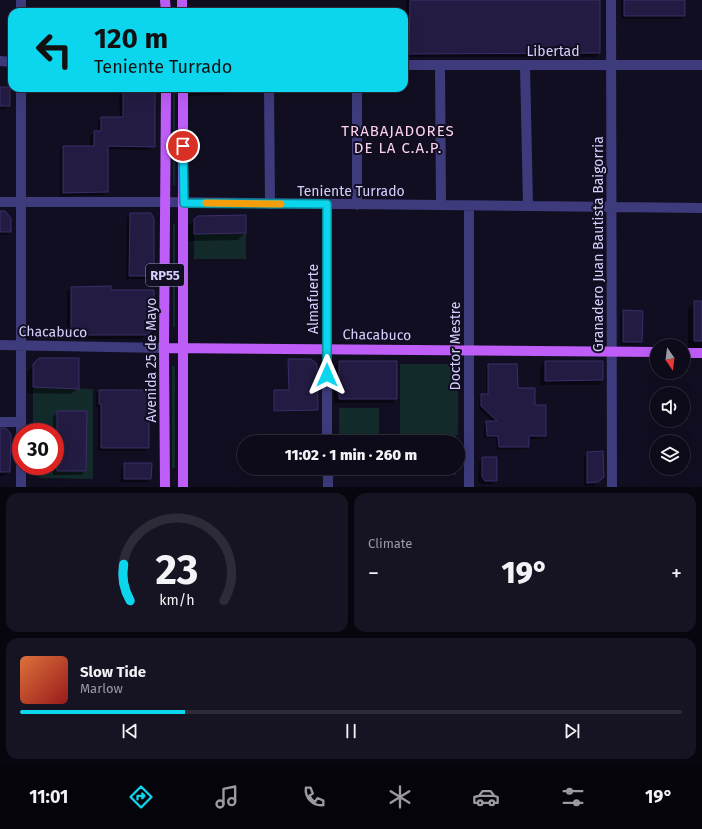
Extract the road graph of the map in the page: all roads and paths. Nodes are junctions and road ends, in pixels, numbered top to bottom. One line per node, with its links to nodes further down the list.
1 (611, 0): 5 (street, Granadero Juan Bautista Baigorria)
2 (408, 65): 3 (street, Libertad)
3 (440, 65): 4 (street, Libertad); 19 (street)
4 (525, 65): 5 (street, Libertad); 21 (street)
5 (612, 65): 6 (street, Libertad); 22 (street, Granadero Juan Bautista Baigorria)
6 (702, 65)
7 (21, 92): 13 (street)
8 (166, 92): 14 (main road, Avenida 25 de Mayo / RP55)
9 (183, 92): 15 (main road, RP55)
10 (269, 92): 16 (street)
11 (357, 92): 18 (street)
12 (0, 202): 13 (street, Teniente Turrado)
13 (21, 202): 14 (street, Teniente Turrado); 25 (street)
14 (165, 202): 15 (street, Teniente Turrado); 26 (main road, Avenida 25 de Mayo / RP55)
15 (184, 203): 16 (street, Teniente Turrado); 27 (main road, RP55)
16 (270, 204): 17 (street, Teniente Turrado)
17 (327, 204): 18 (street, Teniente Turrado); 28 (street, Almafuerte)
18 (357, 205): 19 (street, Teniente Turrado)
19 (441, 205): 20 (street, Teniente Turrado)
20 (469, 206): 21 (street, Teniente Turrado); 29 (street, Doctor Mestre)
21 (528, 206): 22 (street, Teniente Turrado)
22 (612, 207): 23 (street, Teniente Turrado); 30 (street, Granadero Juan Bautista Baigorria)
23 (702, 208)
24 (0, 345): 25 (street, Chacabuco)
25 (22, 345): 26 (street, Chacabuco); 35 (street)
26 (164, 348): 27 (main road, Chacabuco); 41 (main road, Avenida 25 de Mayo / RP55)
27 (183, 349): 28 (main road, Chacabuco); 42 (main road, RP55)
28 (327, 349): 29 (main road, Chacabuco); 37 (street, Almafuerte)
29 (469, 350): 30 (main road, Chacabuco); 44 (street, Doctor Mestre)
30 (612, 351): 31 (main road, Chacabuco); 45 (street, Granadero Juan Bautista Baigorria)
31 (650, 352)
32 (690, 353): 33 (main road)
33 (702, 353)
34 (0, 422): 36 (street)
35 (21, 423)
36 (12, 425)
37 (327, 435)
38 (21, 475): 40 (street)
39 (328, 475): 43 (street)
40 (21, 487)
41 (165, 487)
42 (183, 487)
43 (328, 487)
44 (469, 487)
45 (612, 487)

